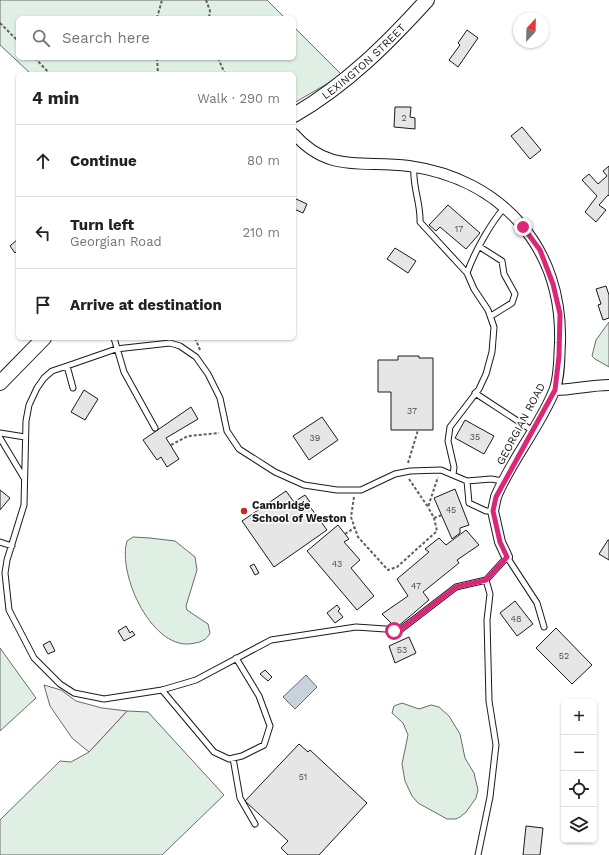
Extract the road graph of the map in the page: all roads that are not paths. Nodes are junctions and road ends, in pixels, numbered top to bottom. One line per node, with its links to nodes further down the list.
1 (427, 0): 2 (street, LEXINGTON STREET)
2 (296, 114)
3 (296, 136): 4 (street, GEORGIAN ROAD)
4 (414, 167): 5 (street, GEORGIAN ROAD); 7 (lane)
5 (505, 207): 6 (lane); 17 (street, GEORGIAN ROAD)
6 (480, 247): 7 (lane); 8 (lane)
7 (466, 273): 8 (lane)
8 (491, 316): 18 (lane)
9 (42, 340): 14 (street)
10 (114, 340): 12 (lane)
11 (170, 340): 12 (lane); 24 (lane)
12 (116, 349): 13 (lane); 19 (lane)
13 (67, 366): 16 (lane); 22 (lane)
14 (0, 383)
15 (609, 385): 17 (street)
16 (73, 388)
17 (555, 390): 20 (street, GEORGIAN ROAD)
18 (475, 394): 20 (lane); 24 (lane)
19 (156, 428)
20 (532, 431): 27 (street, GEORGIAN ROAD)
21 (0, 433): 22 (lane)
22 (26, 437): 25 (lane)
23 (0, 438): 25 (lane)
24 (453, 475): 26 (lane)
25 (26, 481): 30 (lane)
26 (467, 481): 27 (lane); 28 (lane)
27 (503, 482): 28 (street, GEORGIAN ROAD)
28 (493, 511): 31 (street, GEORGIAN ROAD)
29 (0, 542): 30 (lane)
30 (12, 546): 35 (lane)
31 (507, 557): 32 (lane); 33 (lane)
32 (486, 580): 34 (lane); 38 (lane)
33 (544, 627)
34 (236, 658): 35 (lane); 36 (lane)
35 (162, 690): 36 (lane)
36 (233, 758): 37 (lane)
37 (255, 824)
38 (478, 855)

